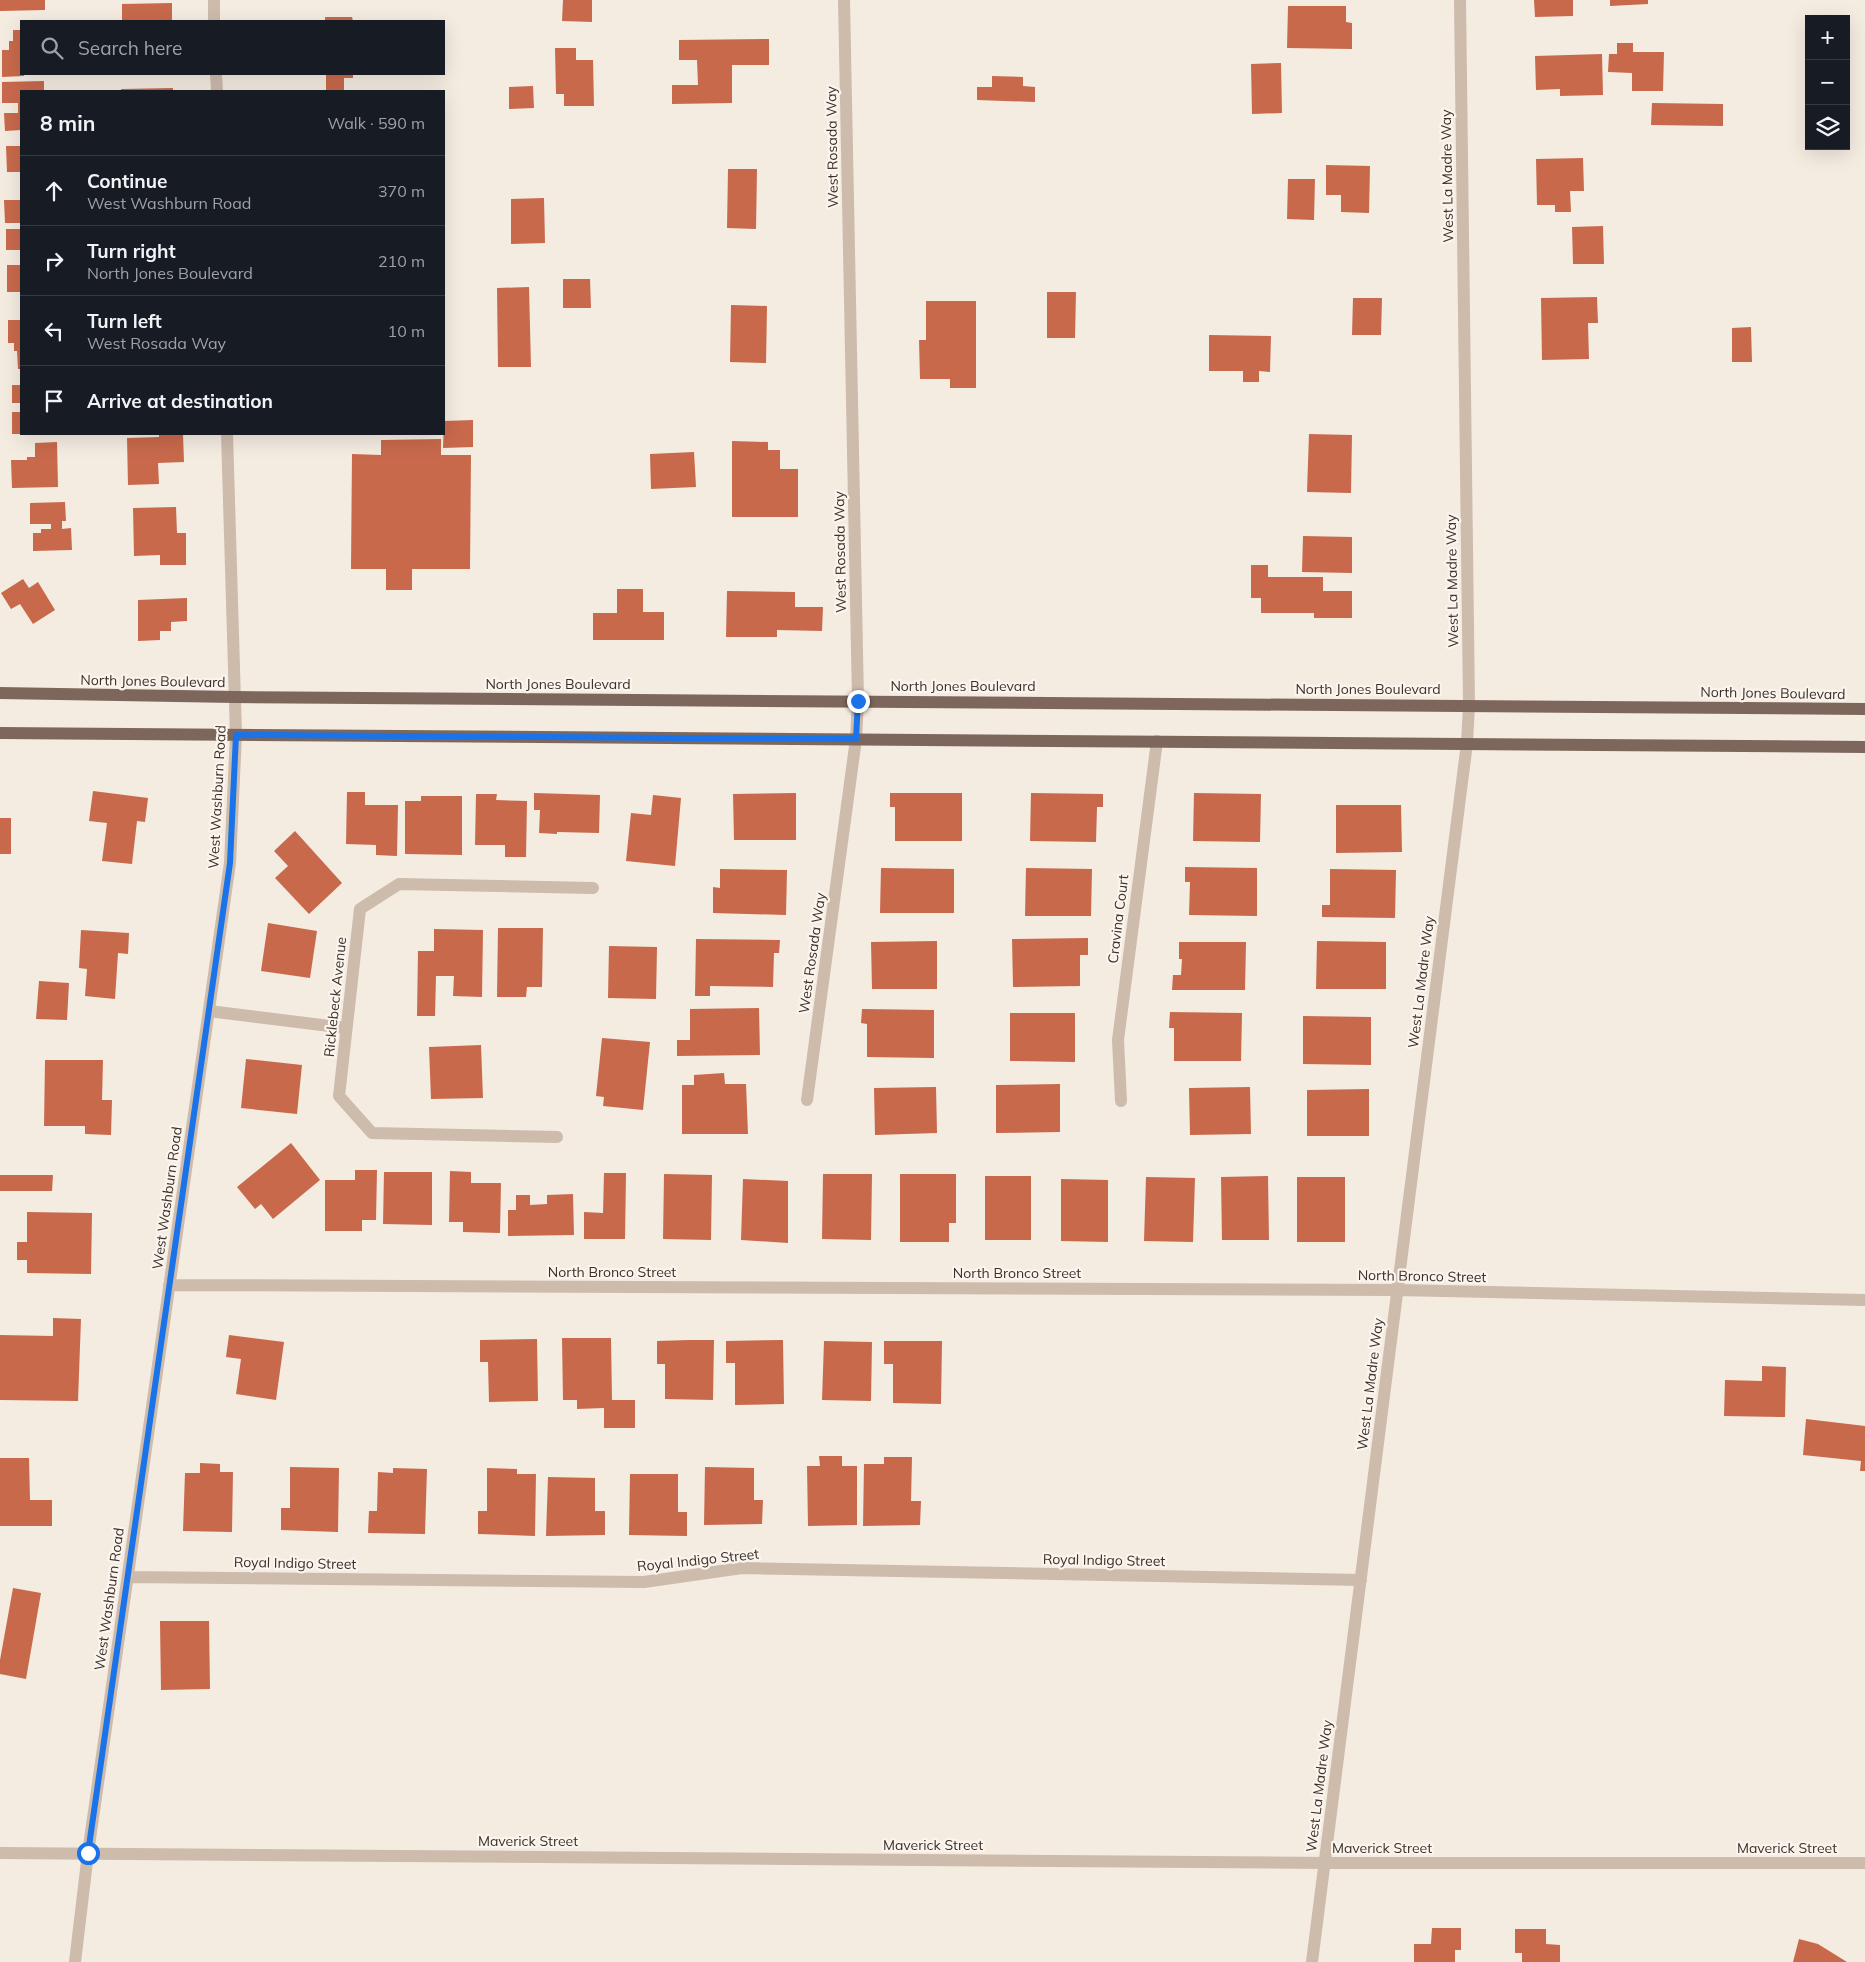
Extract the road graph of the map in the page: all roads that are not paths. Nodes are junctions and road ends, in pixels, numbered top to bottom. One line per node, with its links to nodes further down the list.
1 (214, 0): 4 (street)
2 (844, 0): 10 (street, West Rosada Way)
3 (1460, 0): 11 (street, West La Madre Way)
4 (214, 20)
5 (216, 75): 6 (street)
6 (217, 90)
7 (227, 435): 9 (street, West Washburn Road)
8 (0, 693): 9 (main road, North Jones Boulevard)
9 (235, 697): 10 (main road, North Jones Boulevard); 14 (street, West Washburn Road)
10 (858, 701): 11 (main road, North Jones Boulevard); 15 (street, West Rosada Way)
11 (1469, 705): 12 (main road, North Jones Boulevard); 17 (street, West La Madre Way)
12 (1865, 709)
13 (0, 733): 14 (main road)
14 (236, 735): 15 (main road); 20 (street, West Washburn Road)
15 (856, 739): 16 (main road); 22 (street, West Rosada Way)
16 (1157, 741): 17 (main road); 23 (street, Cravina Court)
17 (1467, 743): 18 (main road); 26 (street, West La Madre Way)
18 (1865, 747)
19 (593, 888): 21 (street, Ricklebeck Avenue)
20 (209, 1011): 21 (street); 25 (street, West Washburn Road)
21 (346, 1028): 24 (street, Ricklebeck Avenue)
22 (807, 1100)
23 (1121, 1101)
24 (556, 1137)
25 (169, 1285): 26 (street, North Bronco Street); 28 (street, West Washburn Road)
26 (1398, 1290): 27 (street, North Bronco Street); 29 (street, West La Madre Way)
27 (1865, 1300)
28 (128, 1577): 29 (street, Royal Indigo Street); 31 (street, West Washburn Road)
29 (1361, 1580): 32 (street, West La Madre Way)
30 (0, 1853): 31 (street, Maverick Street)
31 (88, 1853): 32 (street, Maverick Street); 34 (street, West Washburn Road)
32 (1325, 1862): 33 (street, Maverick Street); 35 (street, West La Madre Way)
33 (1865, 1863)
34 (75, 1962)
35 (1312, 1962)

